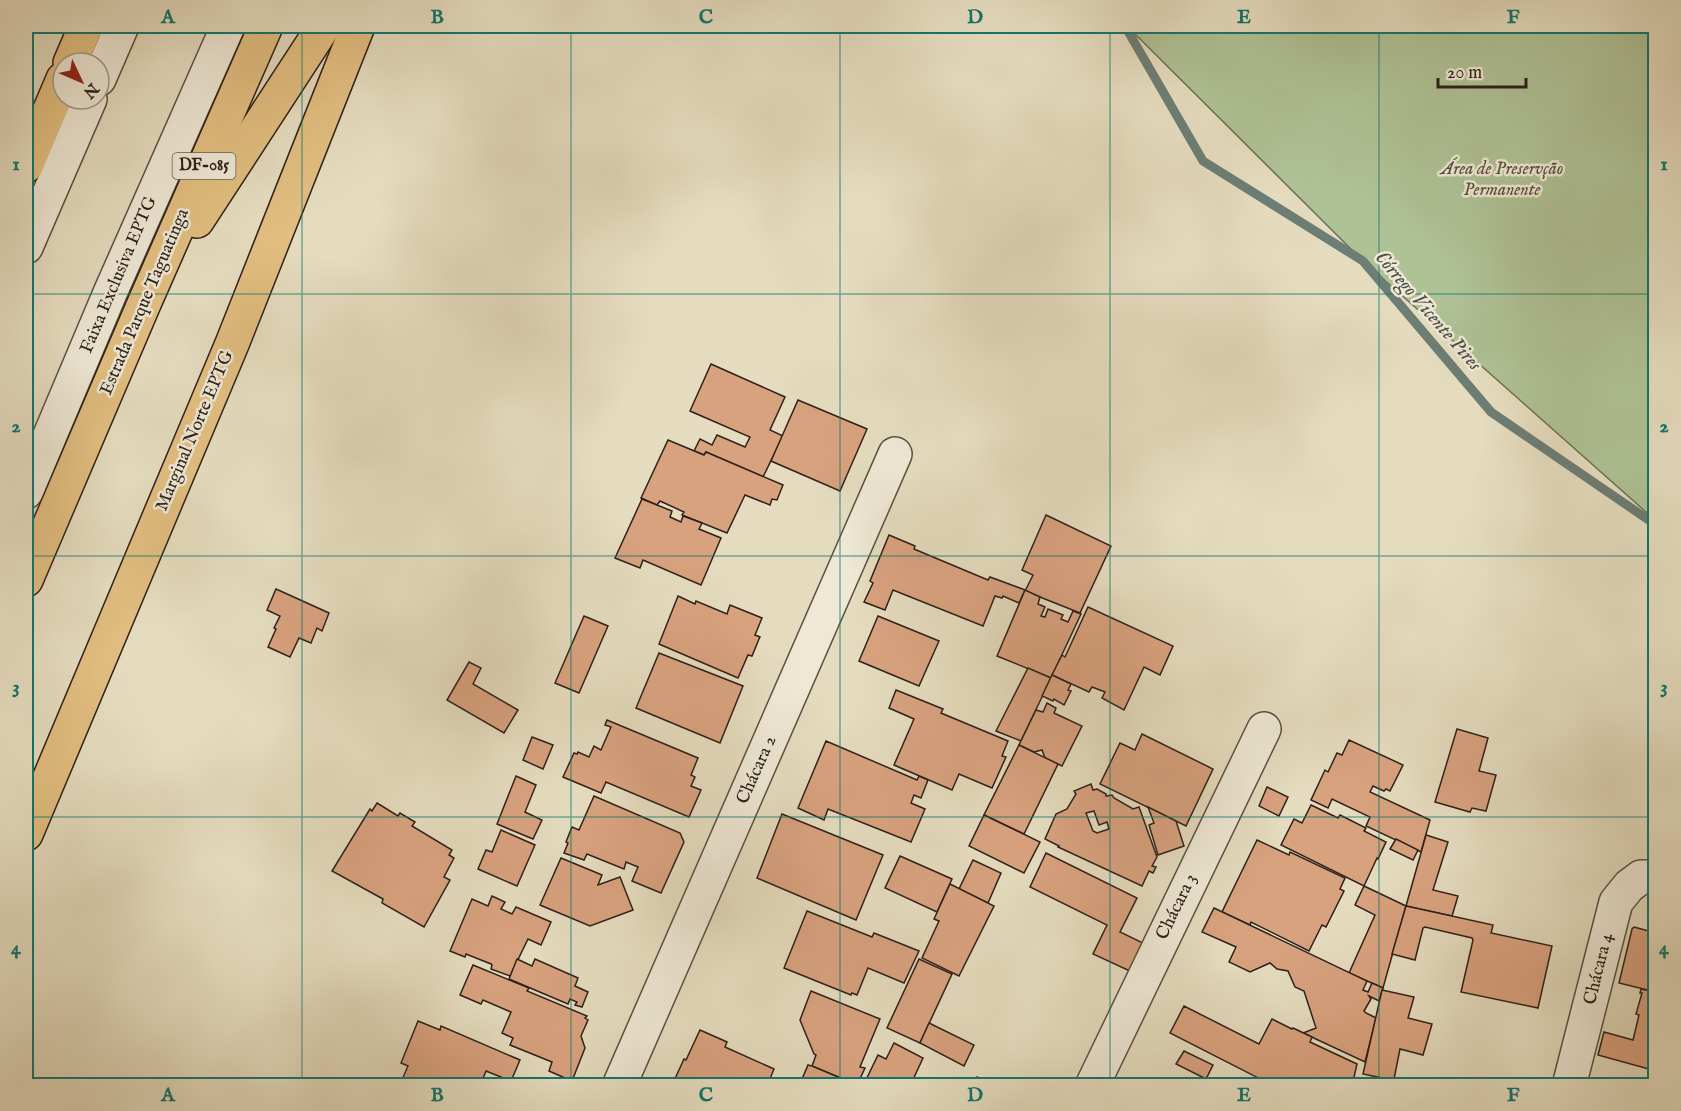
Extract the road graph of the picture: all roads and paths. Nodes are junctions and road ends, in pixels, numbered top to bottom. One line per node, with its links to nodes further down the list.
1 (86, 26): 7 (main road)
2 (122, 26): 8 (street)
3 (228, 26): 15 (street, Faixa Exclusiva EPTG)
4 (266, 26): 13 (main road, Estrada Parque Taguatinga / DF-085)
5 (324, 26): 13 (main road)
6 (358, 26): 18 (main road, Marginal Norte EPTG)
7 (75, 51)
8 (111, 51)
9 (51, 107): 11 (main road)
10 (85, 111): 12 (street)
11 (26, 166)
12 (26, 247)
13 (143, 306): 16 (main road, Estrada Parque Taguatinga / DF-085)
14 (895, 454): 20 (street, Chácara 2)
15 (26, 492)
16 (26, 580)
17 (1264, 729): 21 (street, Chácara 3)
18 (26, 834)
19 (1656, 878): 22 (street, Chácara 4)
20 (619, 1086)
21 (1092, 1086)
22 (1569, 1086)

